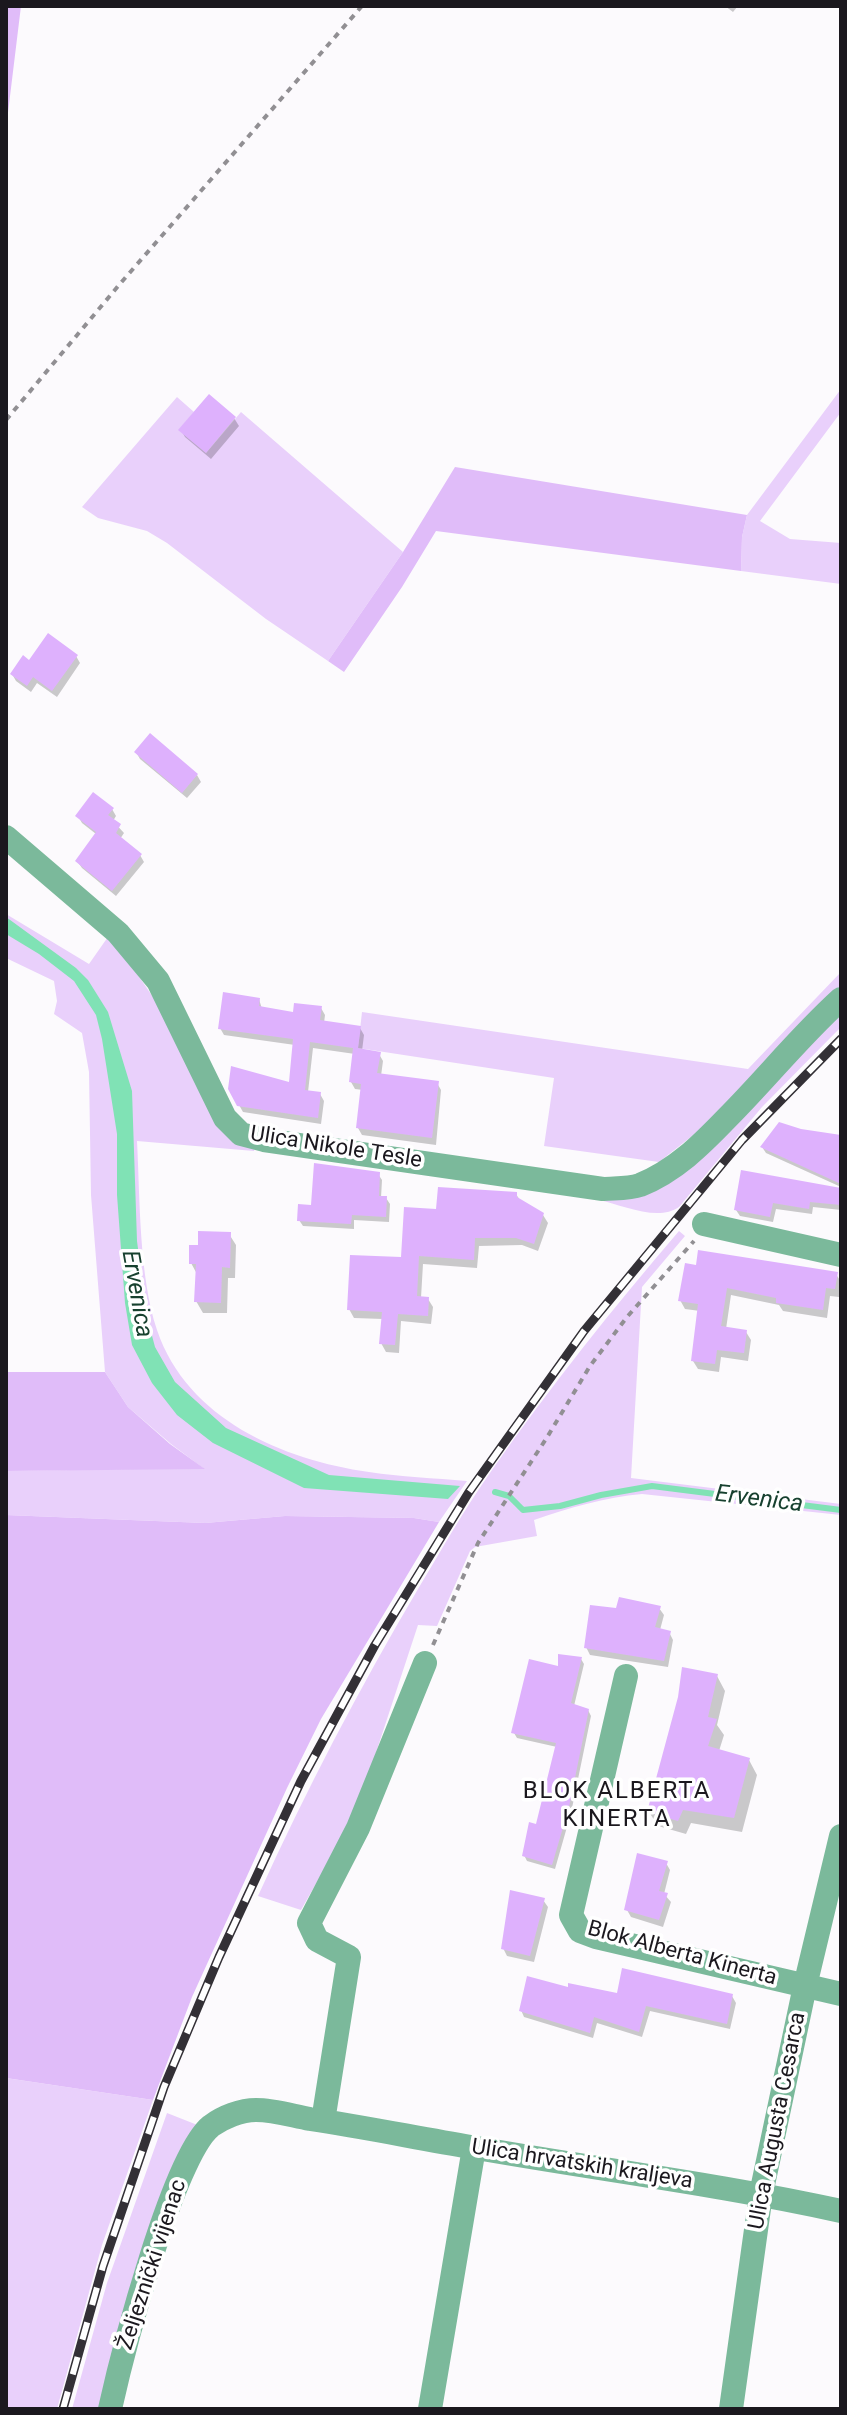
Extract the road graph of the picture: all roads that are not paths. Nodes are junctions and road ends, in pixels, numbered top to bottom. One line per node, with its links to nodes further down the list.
1 (6, 837): 2 (street, Ulica Nikole Tesle)
2 (841, 999)
3 (706, 1224): 4 (street)
4 (841, 1255)
5 (425, 1663): 10 (street)
6 (626, 1676): 8 (street, Blok Alberta Kinerta)
7 (841, 1836): 8 (street, Ulica Augusta Cesarca)
8 (805, 1986): 9 (street); 13 (street, Ulica Augusta Cesarca)
9 (841, 1994)
10 (323, 2121): 11 (street, Ulica hrvatskih kraljeva); 12 (street, Ulica hrvatskih kraljeva)
11 (210, 2127): 15 (street, Željeznički vijenac)
12 (474, 2148): 13 (street, Ulica hrvatskih kraljeva); 16 (street)
13 (761, 2194): 14 (street, Ulica hrvatskih kraljeva); 17 (street, Ulica Augusta Cesarca)
14 (841, 2211)
15 (110, 2409)
16 (430, 2409)
17 (731, 2409)

